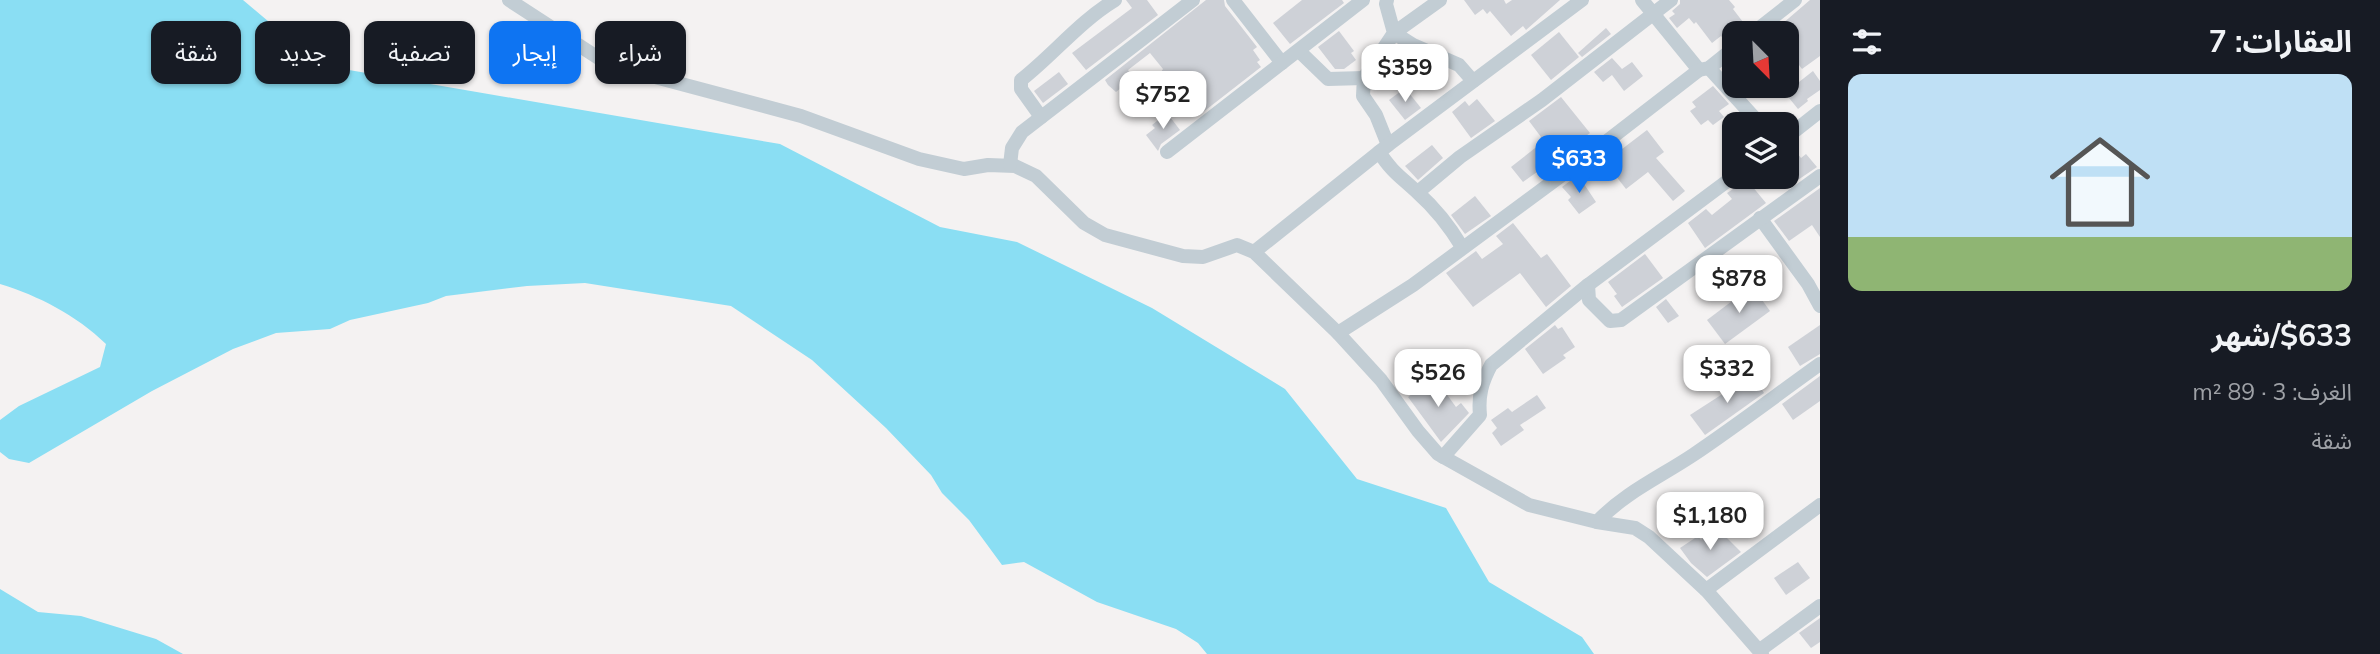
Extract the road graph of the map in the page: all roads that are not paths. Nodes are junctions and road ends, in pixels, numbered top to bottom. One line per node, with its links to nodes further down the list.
1 (509, 0): 27 (street)
2 (1115, 0): 23 (street)
3 (1193, 0): 23 (street)
4 (1233, 0): 17 (street)
5 (1363, 0): 15 (street)
6 (1387, 0): 14 (street)
7 (1440, 0): 14 (street)
8 (1582, 0): 20 (street)
9 (1642, 0): 12 (street)
10 (1671, 0): 12 (street)
11 (1795, 0): 13 (street)
12 (1653, 14): 18 (street); 30 (street)
13 (1768, 21)
14 (1394, 33): 19 (street); 20 (street)
15 (1299, 51): 17 (street); 19 (street)
16 (1722, 56): 18 (street)
17 (1282, 63): 26 (street)
18 (1704, 69): 22 (street); 32 (street)
19 (1364, 78): 25 (street)
20 (1474, 81): 25 (street)
21 (1820, 111): 24 (street)
22 (1748, 112)
23 (1041, 117): 27 (street)
24 (1799, 128)
25 (1384, 149): 30 (street); 33 (street)
26 (1167, 152)
27 (1010, 166): 33 (street)
28 (1820, 176): 31 (street)
29 (1722, 185): 35 (street)
30 (1418, 192): 32 (street)
31 (1760, 218): 34 (street); 35 (street)
32 (1462, 247): 37 (street)
33 (1254, 252): 37 (street)
34 (1814, 281): 36 (street)
35 (1588, 285): 39 (street)
36 (1820, 306)
37 (1338, 333): 39 (street)
38 (1820, 364): 41 (street)
39 (1443, 457): 41 (street)
40 (1820, 505): 42 (street)
41 (1597, 523): 42 (street)
42 (1706, 590): 44 (street)
43 (1820, 606): 44 (street)
44 (1761, 652)

